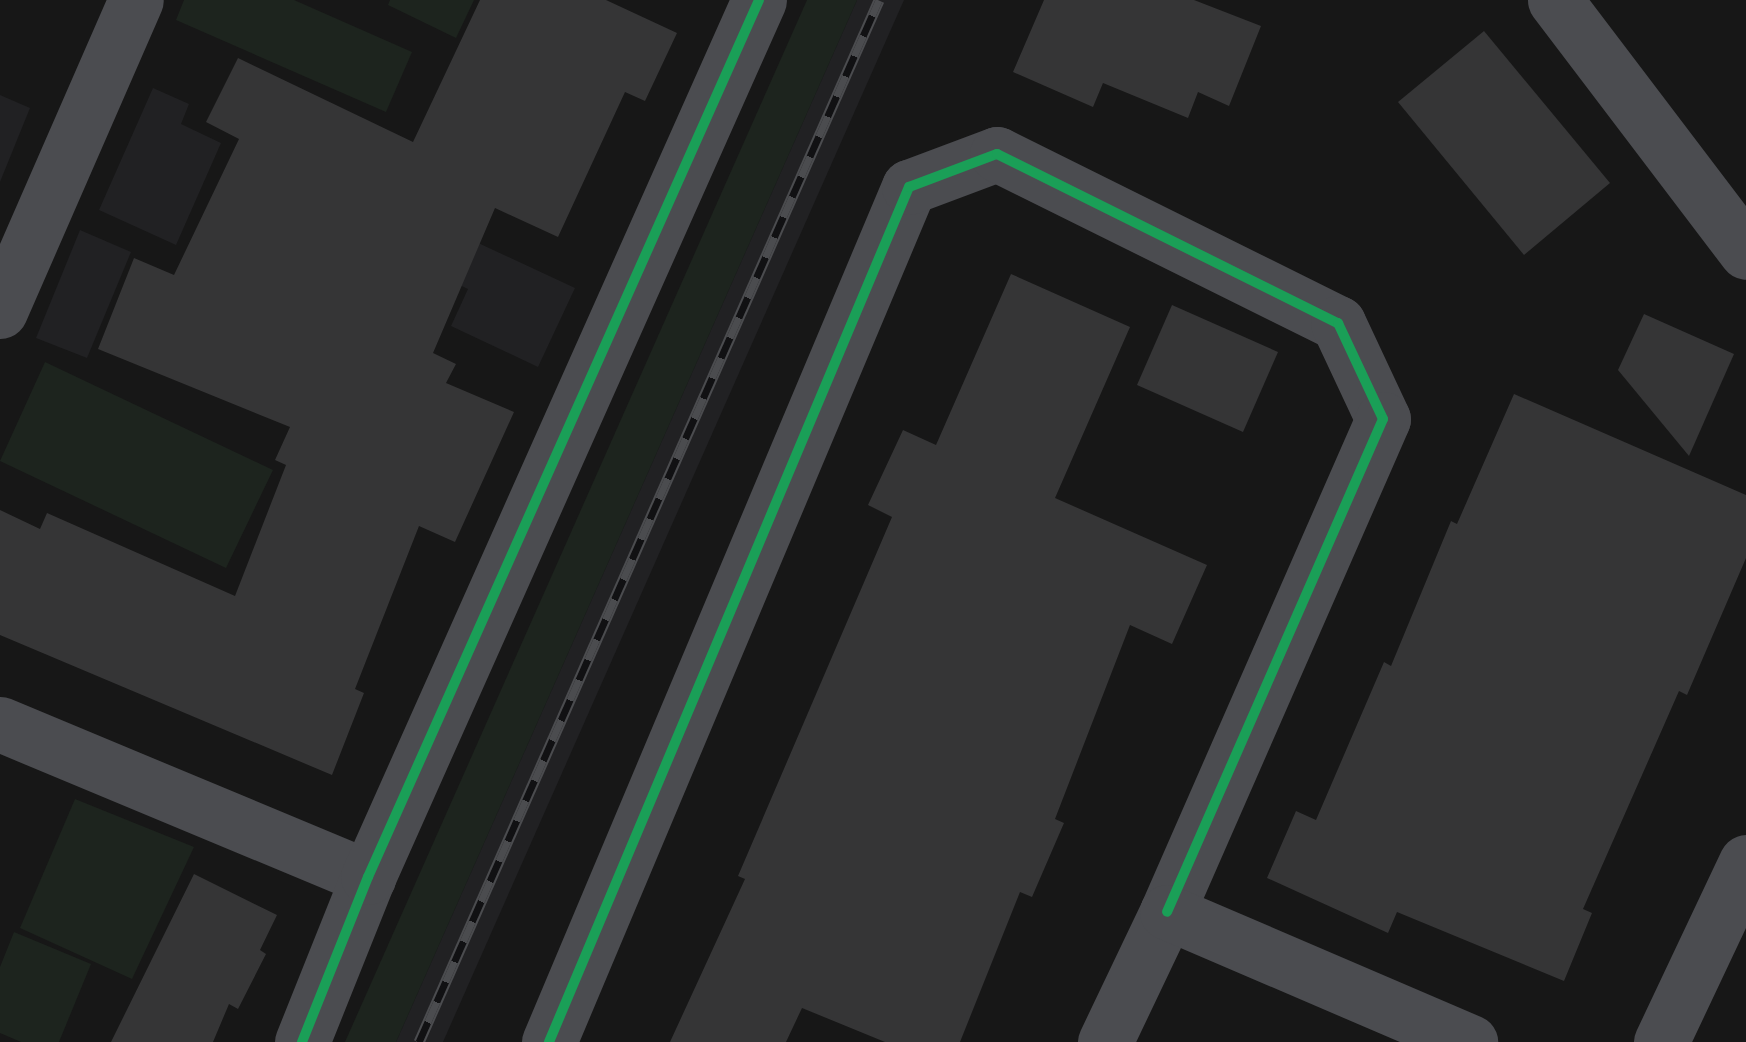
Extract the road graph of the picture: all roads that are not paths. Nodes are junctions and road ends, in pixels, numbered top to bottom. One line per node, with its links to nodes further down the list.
1 (136, 0): 5 (street)
2 (760, 0): 8 (street)
3 (1556, 0): 4 (street)
4 (1746, 252)
5 (0, 312)
6 (0, 724): 8 (street)
7 (1746, 862): 14 (street)
8 (368, 876): 10 (street)
9 (1167, 912): 11 (street); 12 (street); 13 (street)
10 (302, 1042)
11 (549, 1042)
12 (1105, 1042)
13 (1470, 1042)
14 (1661, 1042)

